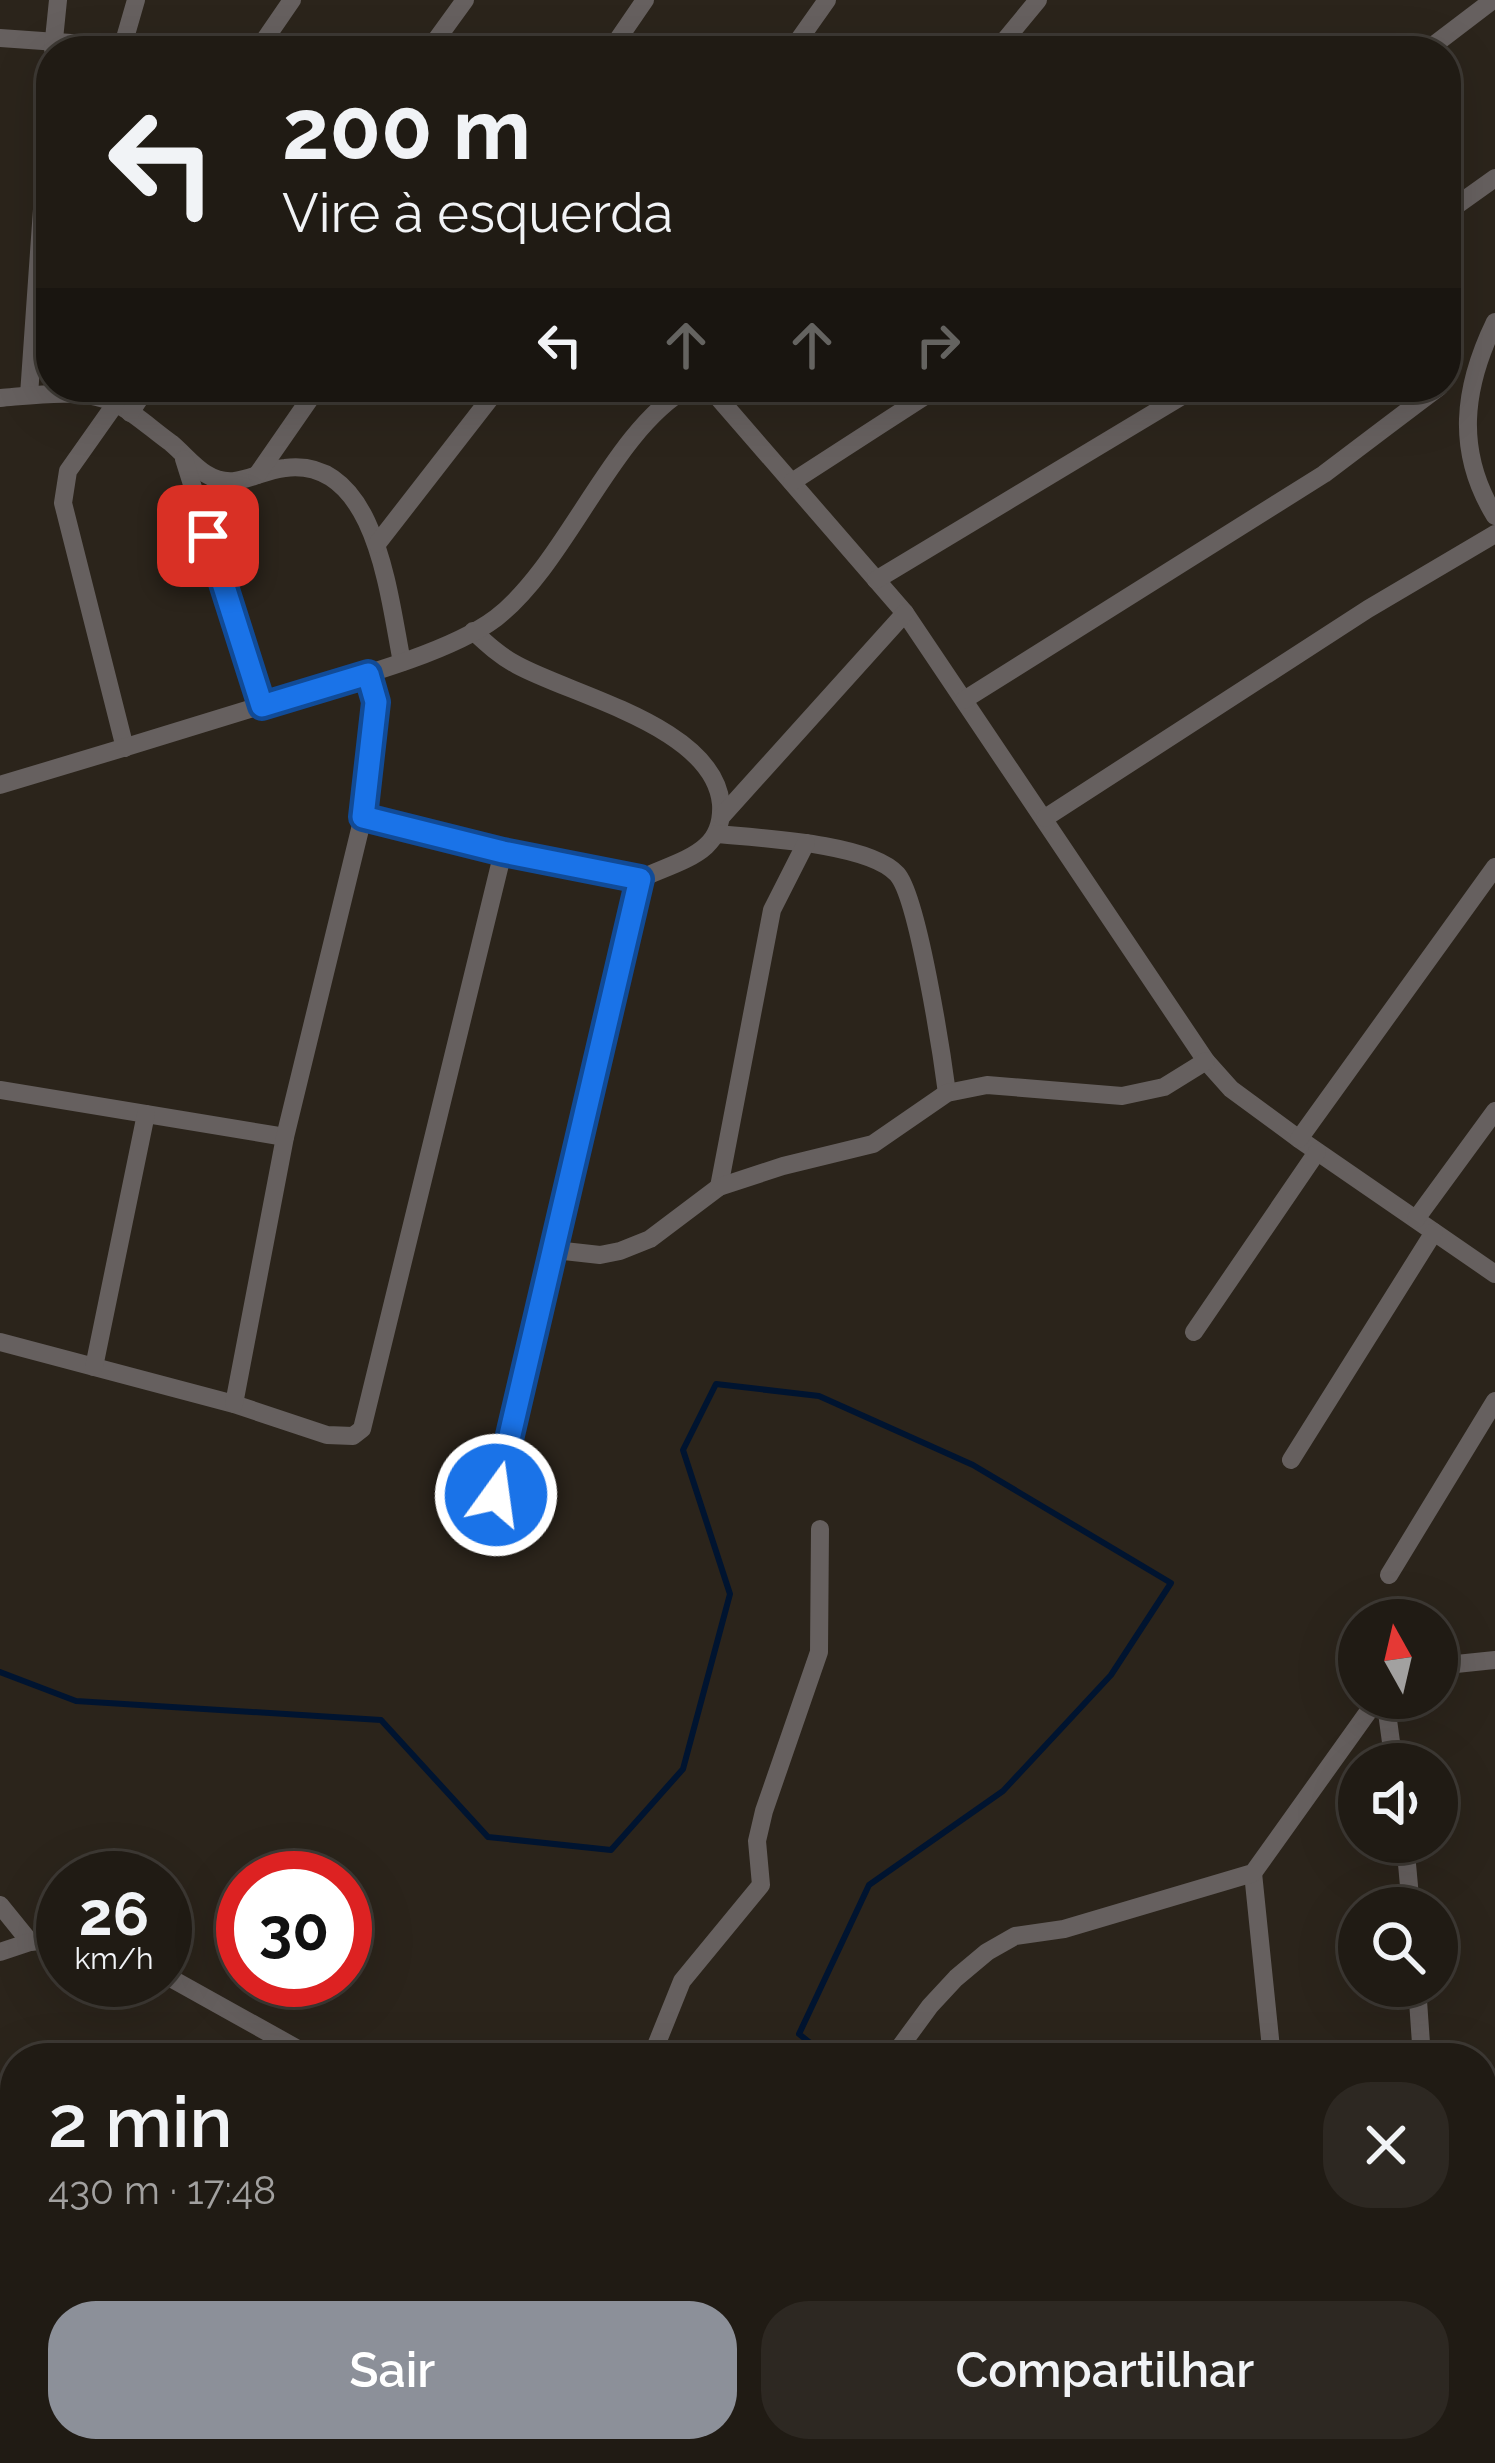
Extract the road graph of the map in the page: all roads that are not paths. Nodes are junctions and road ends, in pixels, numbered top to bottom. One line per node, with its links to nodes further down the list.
1 (58, 0): 9 (street)
2 (136, 0): 10 (street)
3 (292, 0): 11 (street)
4 (465, 0): 12 (street)
5 (645, 0): 13 (street)
6 (827, 0): 14 (street)
7 (1038, 0): 15 (street)
8 (1492, 0): 16 (street)
9 (54, 36)
10 (126, 36)
11 (267, 36)
12 (439, 36)
13 (620, 36)
14 (802, 36)
15 (1008, 36)
16 (1445, 36)
17 (0, 38): 18 (street)
18 (36, 43)
19 (1495, 178): 20 (street)
20 (1461, 202)
21 (36, 295): 25 (street)
22 (1495, 322): 23 (street)
23 (1478, 358): 24 (street); 41 (street)
24 (1461, 371)
25 (29, 395): 26 (street); 27 (street)
26 (36, 395)
27 (0, 398)
28 (106, 402): 37 (street)
29 (130, 402): 37 (street)
30 (308, 402): 39 (street)
31 (488, 402): 43 (street)
32 (667, 402): 46 (street)
33 (722, 402): 40 (street)
34 (916, 402): 40 (street)
35 (1173, 402): 44 (street)
36 (1419, 402): 49 (street)
37 (123, 408): 38 (street); 51 (street)
38 (182, 452): 39 (street); 50 (street)
39 (257, 475): 43 (street)
40 (791, 482): 44 (street)
41 (1495, 516)
42 (1495, 534): 54 (street)
43 (377, 544): 47 (street)
44 (876, 580): 45 (street)
45 (905, 613): 49 (street); 55 (street)
46 (473, 631): 47 (street); 55 (street)
47 (402, 662): 48 (street)
48 (368, 674): 50 (street); 53 (street)
49 (964, 700): 54 (street)
50 (262, 706): 51 (street)
51 (125, 748): 52 (street)
52 (0, 785)
53 (363, 817): 57 (street); 65 (street)
54 (1045, 818): 60 (street)
55 (719, 825): 56 (street); 59 (street)
56 (806, 843): 61 (street); 68 (street)
57 (503, 852): 59 (street); 77 (street)
58 (1495, 867): 66 (street)
59 (640, 879): 71 (street)
60 (1206, 1061): 61 (street); 66 (street)
61 (947, 1093): 68 (street)
62 (1, 1097): 64 (street)
63 (1495, 1111): 69 (street)
64 (146, 1114): 65 (street); 75 (street)
65 (285, 1137): 77 (street)
66 (1299, 1139): 67 (street)
67 (1317, 1152): 69 (street); 73 (street)
68 (719, 1187): 71 (street)
69 (1416, 1219): 70 (street)
70 (1434, 1232): 72 (street); 78 (street)
71 (555, 1250): 79 (street)
72 (1495, 1274)
73 (1194, 1332)
74 (0, 1342): 75 (street)
75 (94, 1367): 77 (street)
76 (1495, 1401): 81 (street)
77 (234, 1404)
78 (1292, 1460)
79 (496, 1495)
80 (820, 1528): 93 (street)
81 (1389, 1575)
82 (1495, 1660): 83 (street)
83 (1458, 1664)
84 (1366, 1719): 85 (street)
85 (1253, 1874): 94 (street); 95 (street)
86 (0, 1905): 88 (street)
87 (36, 1941): 88 (street)
88 (30, 1942): 89 (street)
89 (0, 1952)
90 (192, 1990): 92 (street)
91 (1418, 2007): 96 (street)
92 (287, 2043)
93 (657, 2043)
94 (903, 2043)
95 (1270, 2043)
96 (1421, 2043)

